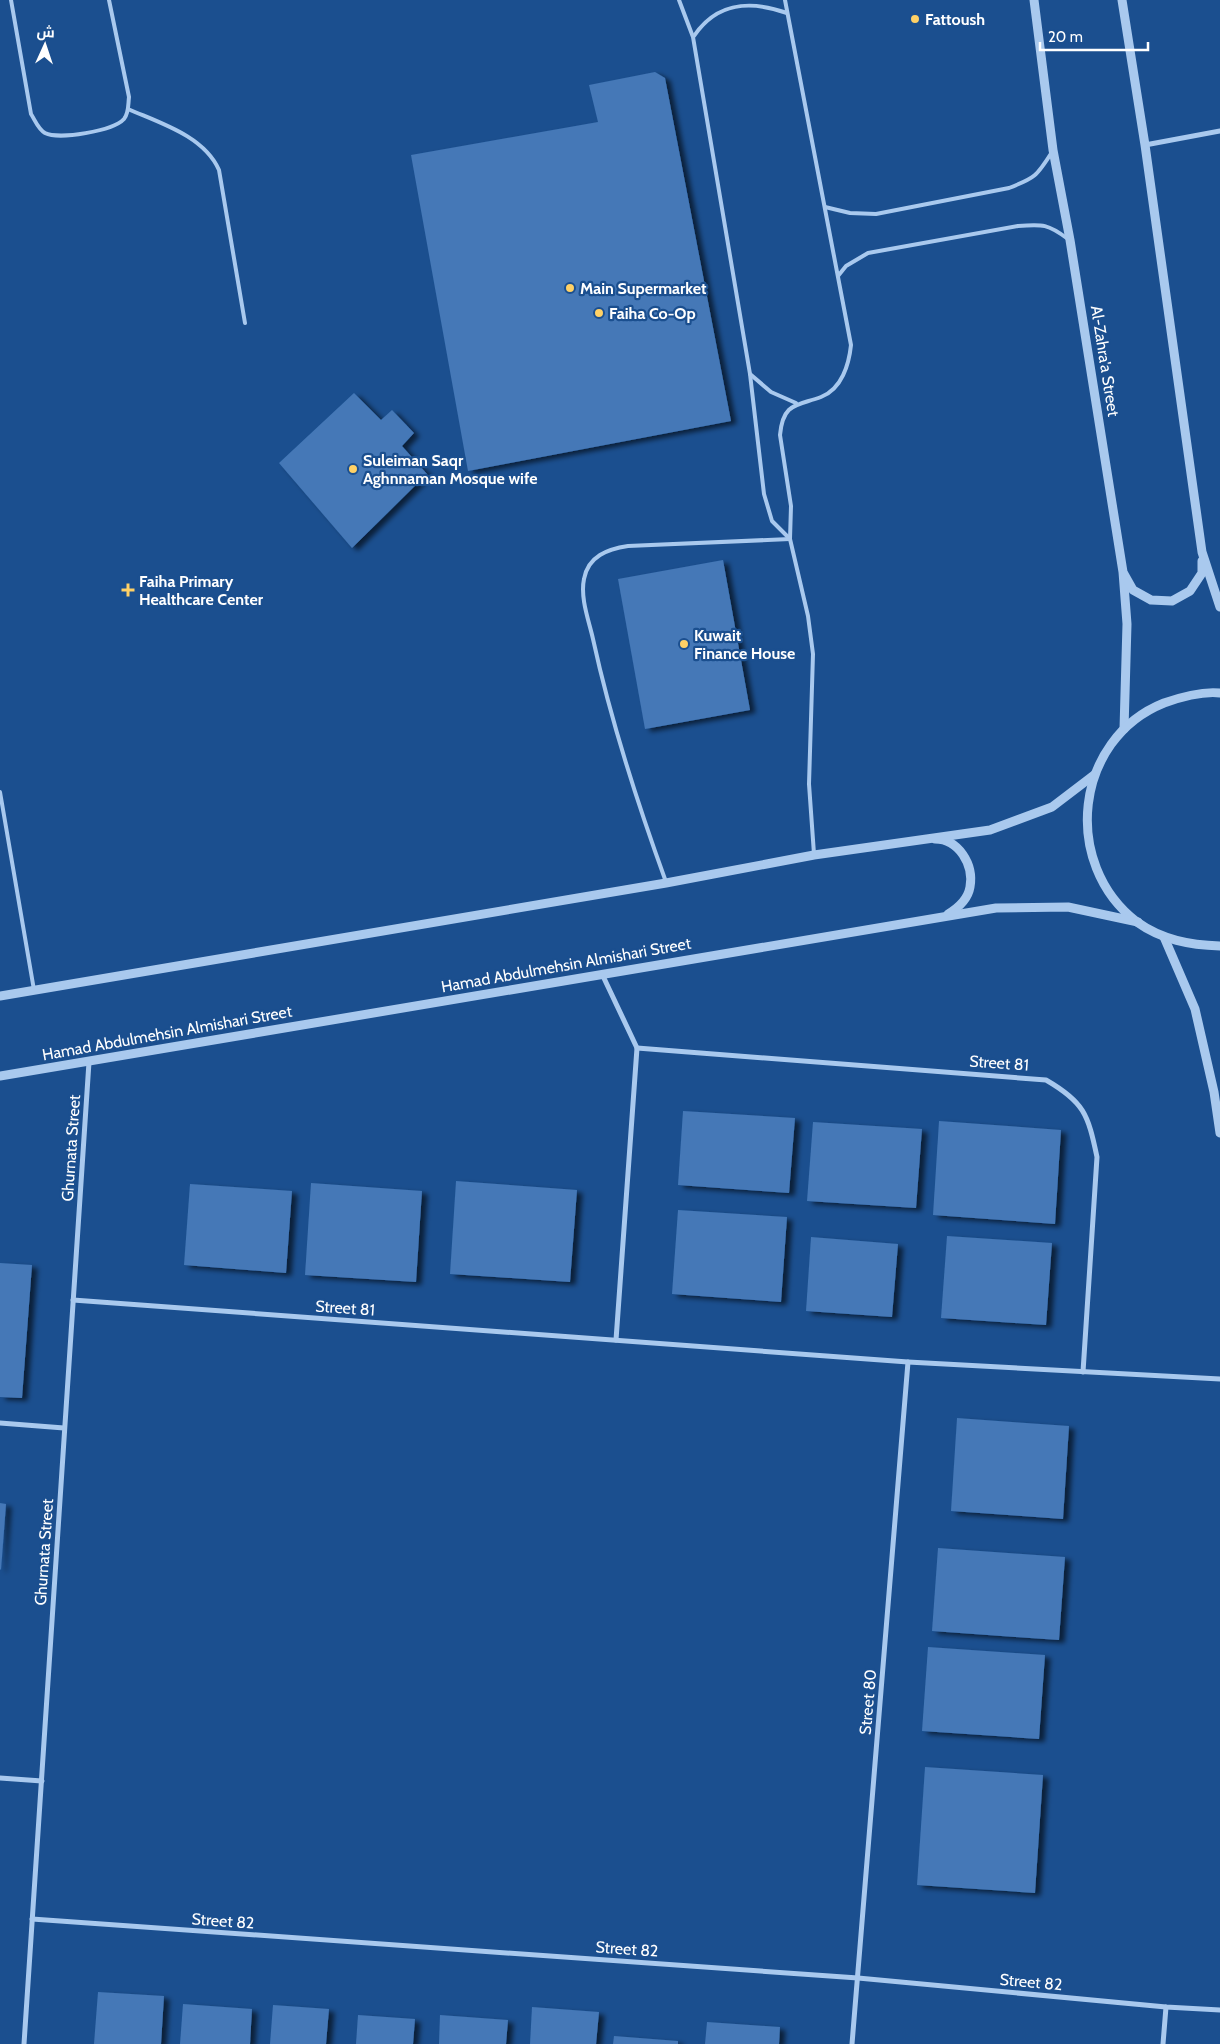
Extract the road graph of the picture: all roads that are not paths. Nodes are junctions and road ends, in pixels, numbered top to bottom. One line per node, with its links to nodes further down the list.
1 (11, 0): 9 (lane)
2 (109, 0): 9 (lane)
3 (679, 0): 8 (lane)
4 (785, 0): 7 (lane)
5 (1034, 0): 12 (street, Al-Zahra'a Street)
6 (1122, 0): 11 (street)
7 (787, 13): 8 (lane); 13 (lane)
8 (693, 37): 17 (lane)
9 (128, 109): 16 (lane)
10 (1220, 131): 11 (street)
11 (1145, 145): 20 (street)
12 (1053, 150): 13 (lane); 14 (street, Al-Zahra'a Street)
13 (825, 207): 15 (lane)
14 (1070, 240): 15 (lane); 21 (street, Al-Zahra'a Street)
15 (838, 276): 18 (lane)
16 (245, 323)
17 (750, 374): 18 (lane); 19 (lane)
18 (796, 403): 19 (lane)
19 (790, 539): 28 (lane); 29 (lane)
20 (1202, 552): 21 (street); 22 (street)
21 (1123, 572): 24 (street, Al-Zahra'a Street)
22 (1220, 607)
23 (1220, 693): 24 (street)
24 (1124, 729): 25 (street)
25 (1094, 775): 27 (street); 31 (street)
26 (0, 792): 35 (lane)
27 (920, 838): 28 (street); 30 (street)
28 (814, 855): 29 (street)
29 (666, 883): 35 (street)
30 (941, 918): 31 (street, Hamad Abdulmehsin Almishari Street); 34 (street, Hamad Abdulmehsin Almishari Street)
31 (1138, 922): 32 (street)
32 (1164, 937): 33 (street); 40 (street)
33 (1220, 946)
34 (602, 974): 37 (street); 38 (street, Hamad Abdulmehsin Almishari Street)
35 (34, 990): 36 (street)
36 (0, 996)
37 (637, 1048): 42 (street); 44 (street, Street 81)
38 (89, 1062): 39 (street, Hamad Abdulmehsin Almishari Street); 41 (street, Ghurnata Street)
39 (0, 1076)
40 (1220, 1133)
41 (73, 1300): 42 (street, Street 81); 47 (street, Ghurnata Street)
42 (616, 1340): 43 (street, Street 81)
43 (908, 1362): 44 (street, Street 81); 51 (street, Street 80)
44 (1083, 1372): 45 (street, Street 81)
45 (1220, 1379)
46 (0, 1423): 47 (street)
47 (64, 1428): 49 (street, Ghurnata Street)
48 (0, 1778): 49 (street)
49 (42, 1781): 50 (street, Ghurnata Street)
50 (32, 1919): 51 (street, Street 82); 54 (street, Ghurnata Street)
51 (858, 1978): 52 (street, Street 82); 55 (street, Street 80)
52 (1166, 2008): 53 (street, Street 82); 56 (street)
53 (1220, 2010)
54 (24, 2044)
55 (852, 2044)
56 (1163, 2044)

